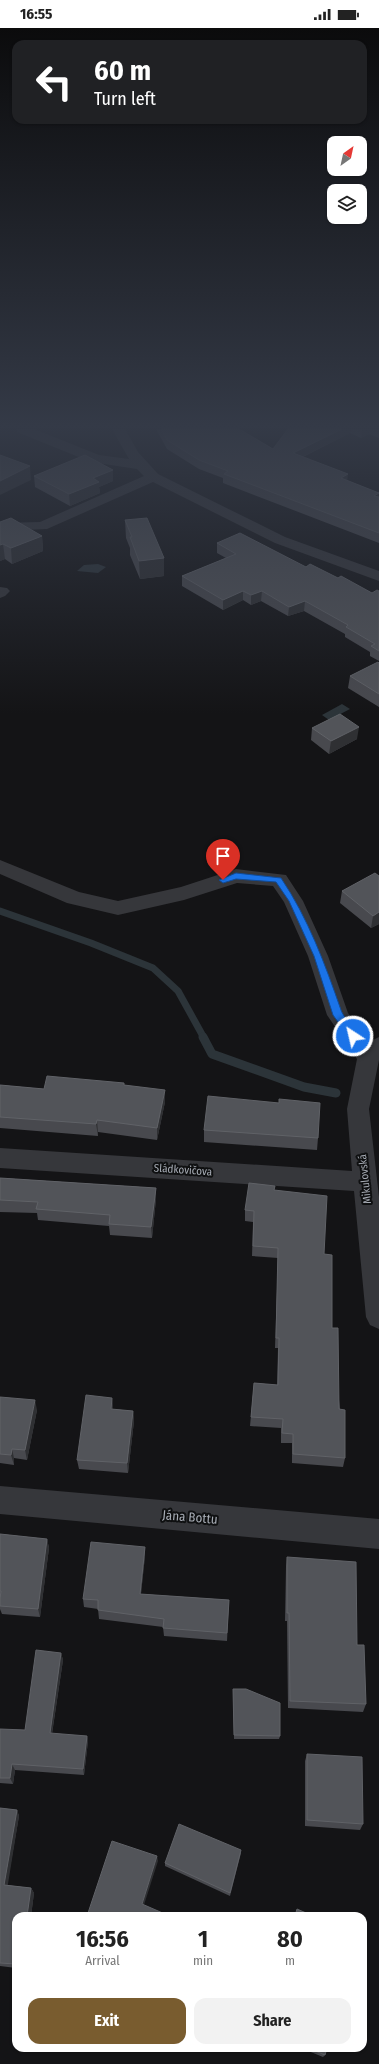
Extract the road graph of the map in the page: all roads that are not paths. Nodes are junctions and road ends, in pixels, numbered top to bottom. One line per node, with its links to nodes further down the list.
1 (47, 524): 3 (street)
2 (248, 524): 4 (street)
3 (0, 527)
4 (379, 576)
5 (0, 866): 6 (street)
6 (374, 1051): 8 (street, Mikulovská)
7 (0, 1158): 8 (street, Sládkovičova)
8 (365, 1182): 9 (street, Mikulovská)
9 (379, 1317)
10 (0, 1500): 11 (street, Jána Bottu)
11 (379, 1534)

